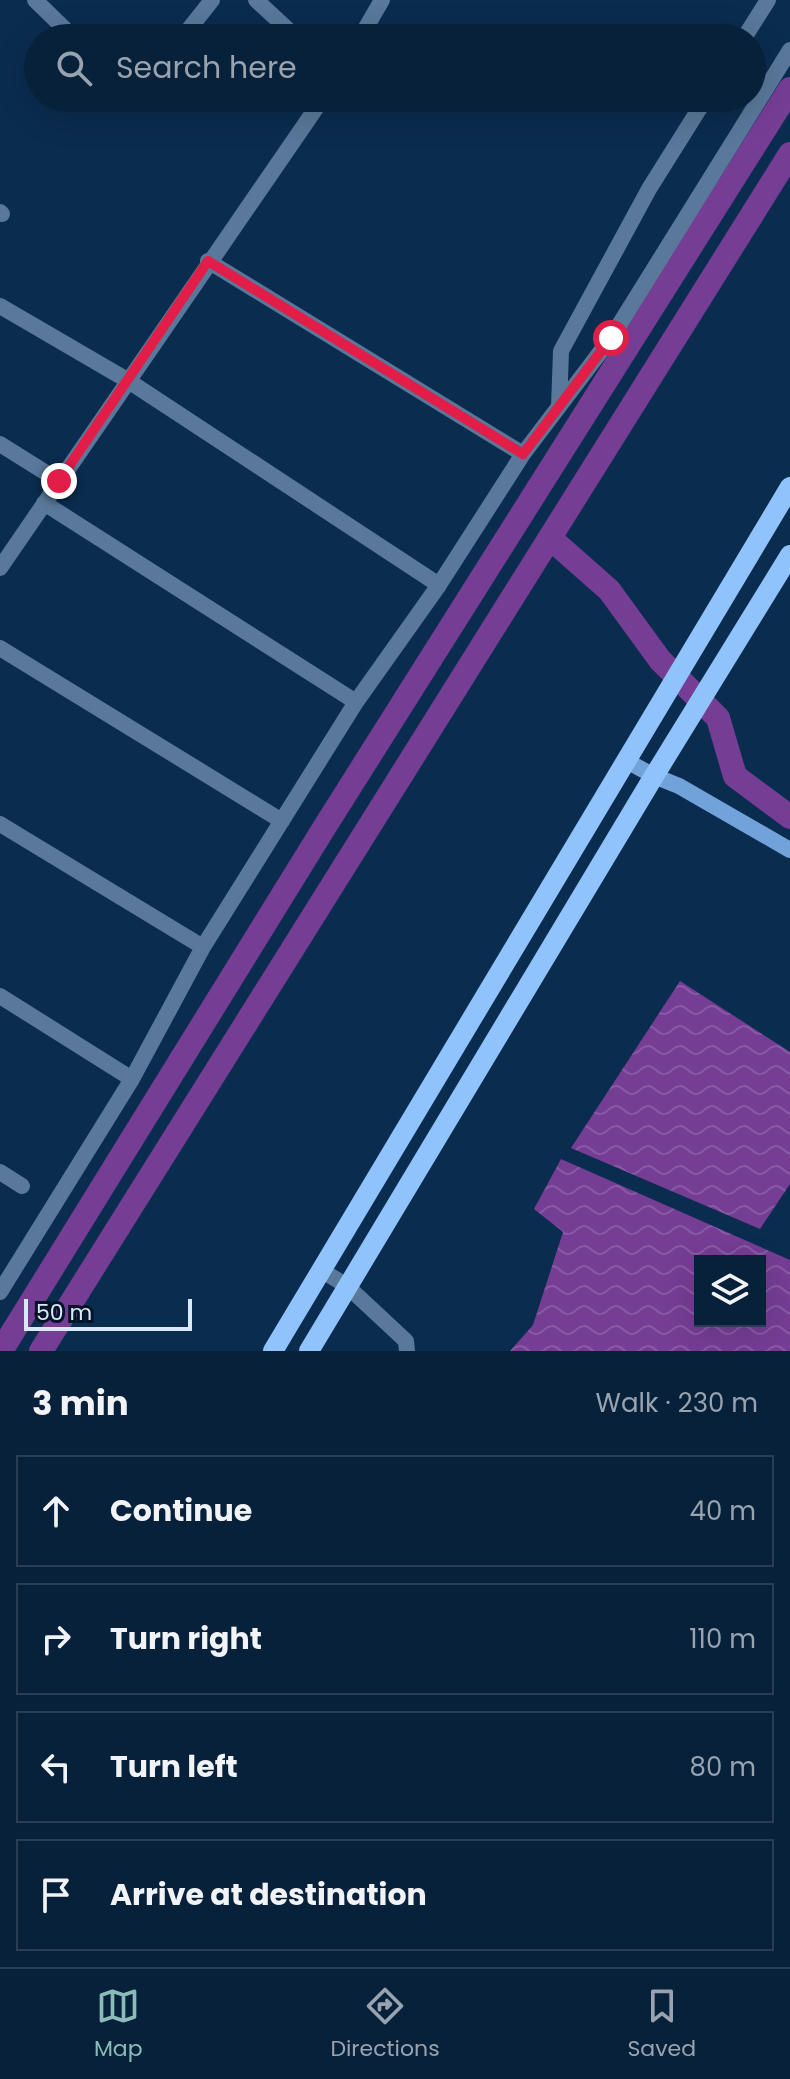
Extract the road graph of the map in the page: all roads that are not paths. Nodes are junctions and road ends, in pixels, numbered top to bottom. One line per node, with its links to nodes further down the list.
1 (35, 0): 6 (street)
2 (212, 0): 7 (street)
3 (256, 0): 8 (street)
4 (382, 0): 9 (street)
5 (768, 0): 10 (street)
6 (60, 24)
7 (193, 24)
8 (282, 24)
9 (368, 24)
10 (753, 24)
11 (790, 50): 12 (street)
12 (766, 89)
13 (313, 112): 16 (street)
14 (697, 112): 19 (street)
15 (751, 112): 19 (street)
16 (208, 261): 18 (street); 21 (street)
17 (0, 306): 18 (street)
18 (127, 380): 22 (street); 27 (street)
19 (559, 407): 21 (street)
20 (0, 444): 22 (street)
21 (523, 454): 27 (street)
22 (59, 481): 24 (street)
23 (790, 487): 30 (main road)
24 (44, 503): 26 (street); 29 (street)
25 (790, 555): 31 (main road)
26 (0, 568)
27 (439, 585): 29 (street)
28 (0, 648): 32 (street)
29 (356, 702): 32 (street)
30 (625, 760): 31 (main road); 40 (main road)
31 (654, 776): 34 (main road); 41 (main road)
32 (282, 821): 35 (street)
33 (0, 824): 35 (street)
34 (790, 850)
35 (203, 947): 37 (street)
36 (0, 996): 37 (street)
37 (132, 1079): 42 (street)
38 (0, 1172): 39 (street)
39 (0, 1185)
40 (321, 1270): 41 (street); 43 (main road)
41 (347, 1286): 44 (main road); 45 (street)
42 (0, 1292)
43 (273, 1351)
44 (309, 1351)
45 (407, 1351)

